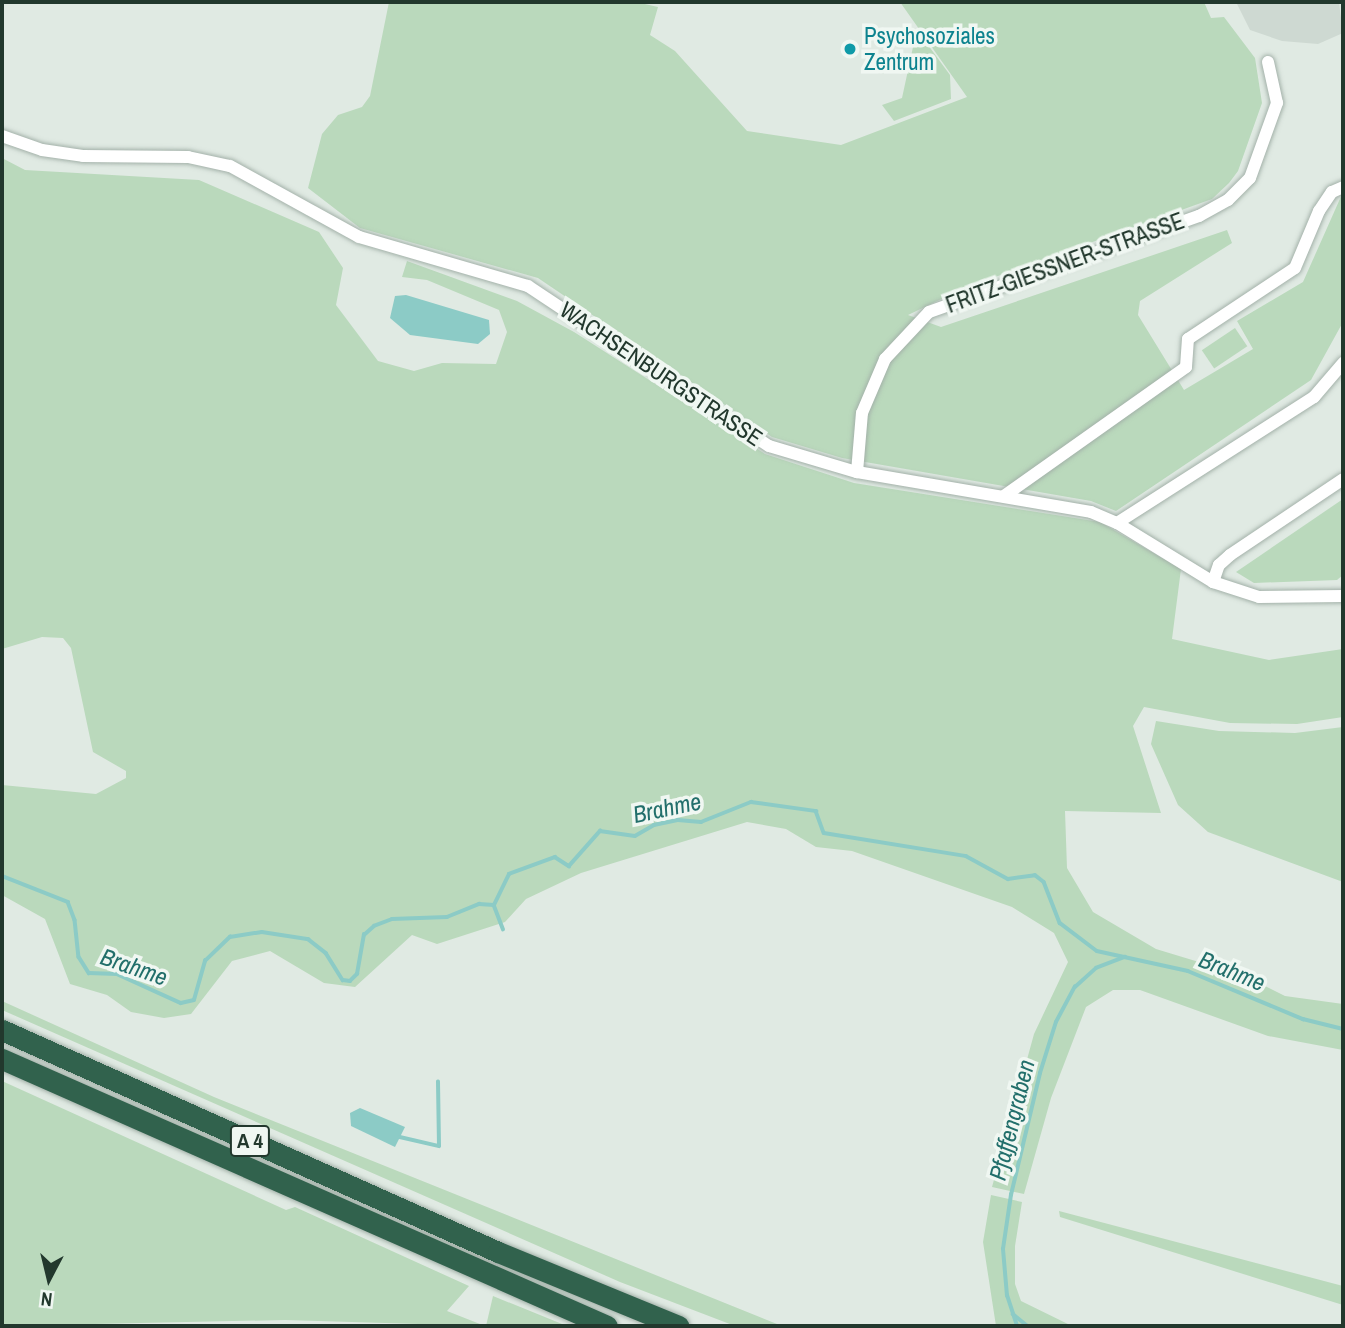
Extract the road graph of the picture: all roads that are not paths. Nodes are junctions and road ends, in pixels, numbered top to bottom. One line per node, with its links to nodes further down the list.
1 (1268, 62): 5 (street, FRITZ-GIESSNER-STRASSE)
2 (2, 136): 5 (street, WACHSENBURGSTRASSE)
3 (1343, 187): 7 (street)
4 (1343, 363): 8 (street)
5 (857, 472): 7 (street, WACHSENBURGSTRASSE)
6 (1343, 479): 9 (street)
7 (1004, 496): 8 (street, WACHSENBURGSTRASSE)
8 (1117, 523): 9 (street, WACHSENBURGSTRASSE)
9 (1213, 582): 10 (street, WACHSENBURGSTRASSE)
10 (1343, 596)
11 (2, 1030): 14 (highway, A 4)
12 (2, 1059): 13 (highway, A 4)
13 (607, 1326)
14 (678, 1326)

